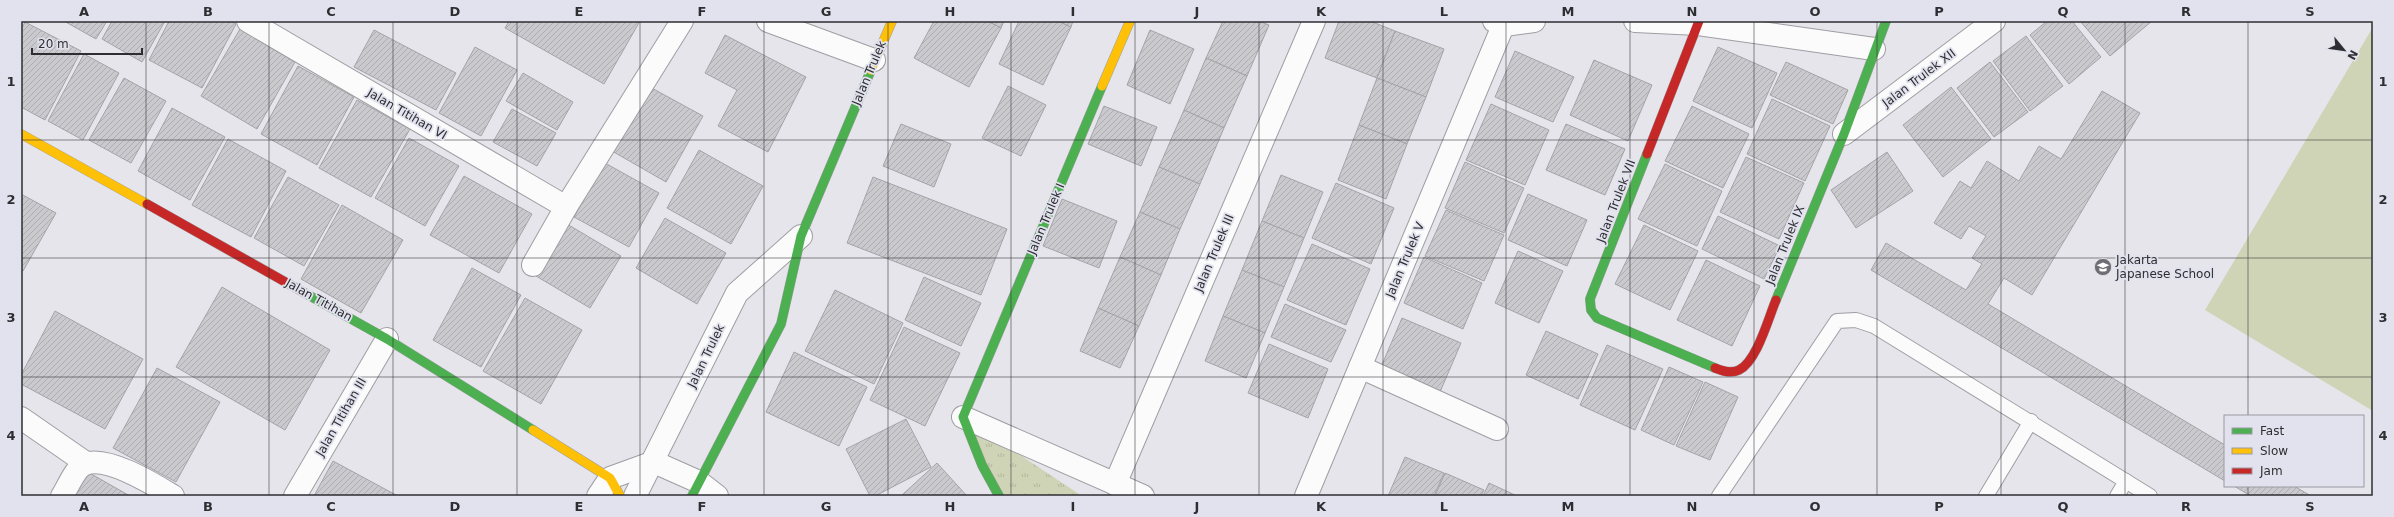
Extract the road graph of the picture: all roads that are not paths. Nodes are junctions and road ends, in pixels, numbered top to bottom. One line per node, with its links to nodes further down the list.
1 (248, 21): 17 (street, Jalan Titihan VI)
2 (682, 21): 17 (street)
3 (768, 21): 14 (street)
4 (892, 21): 14 (street, Jalan Trulek)
5 (1130, 21): 23 (street, Jalan Trulek I)
6 (1314, 21): 30 (street, Jalan Trulek III)
7 (1534, 21): 11 (street)
8 (1635, 21): 12 (street)
9 (1886, 21): 13 (street, Jalan Trulek IX)
10 (1994, 21): 16 (street, Jalan Trulek XII)
11 (1501, 22): 22 (street, Jalan Trulek V)
12 (1699, 22): 13 (street); 21 (street, Jalan Trulek VII)
13 (1874, 49): 16 (street, Jalan Trulek IX)
14 (874, 60): 18 (street, Jalan Trulek)
15 (21, 134): 20 (street, Jalan Titihan)
16 (1844, 134): 21 (street, Jalan Trulek IX)
17 (566, 208): 19 (street)
18 (801, 236): 27 (street, Jalan Trulek); 32 (street, Jalan Trulek)
19 (533, 265)
20 (387, 339): 31 (street, Jalan Titihan); 35 (street, Jalan Titihan III)
21 (1664, 346)
22 (1360, 367): 26 (street); 41 (street, Jalan Trulek V)
23 (963, 417): 30 (street); 39 (street)
24 (21, 418): 28 (street)
25 (2032, 421): 29 (lane); 42 (lane); 43 (lane)
26 (1498, 429)
27 (654, 462): 31 (street); 32 (street); 37 (street, Jalan Trulek)
28 (86, 463): 33 (street); 34 (street)
29 (2126, 481): 44 (lane); 45 (lane)
30 (1116, 484): 40 (street)
31 (615, 487): 36 (street)
32 (695, 489): 38 (street)
33 (62, 496)
34 (173, 496)
35 (295, 496)
36 (598, 496)
37 (635, 496)
38 (717, 496)
39 (999, 496)
40 (1143, 496)
41 (1306, 496)
42 (1719, 496)
43 (1986, 496)
44 (2117, 496)
45 (2150, 496)

